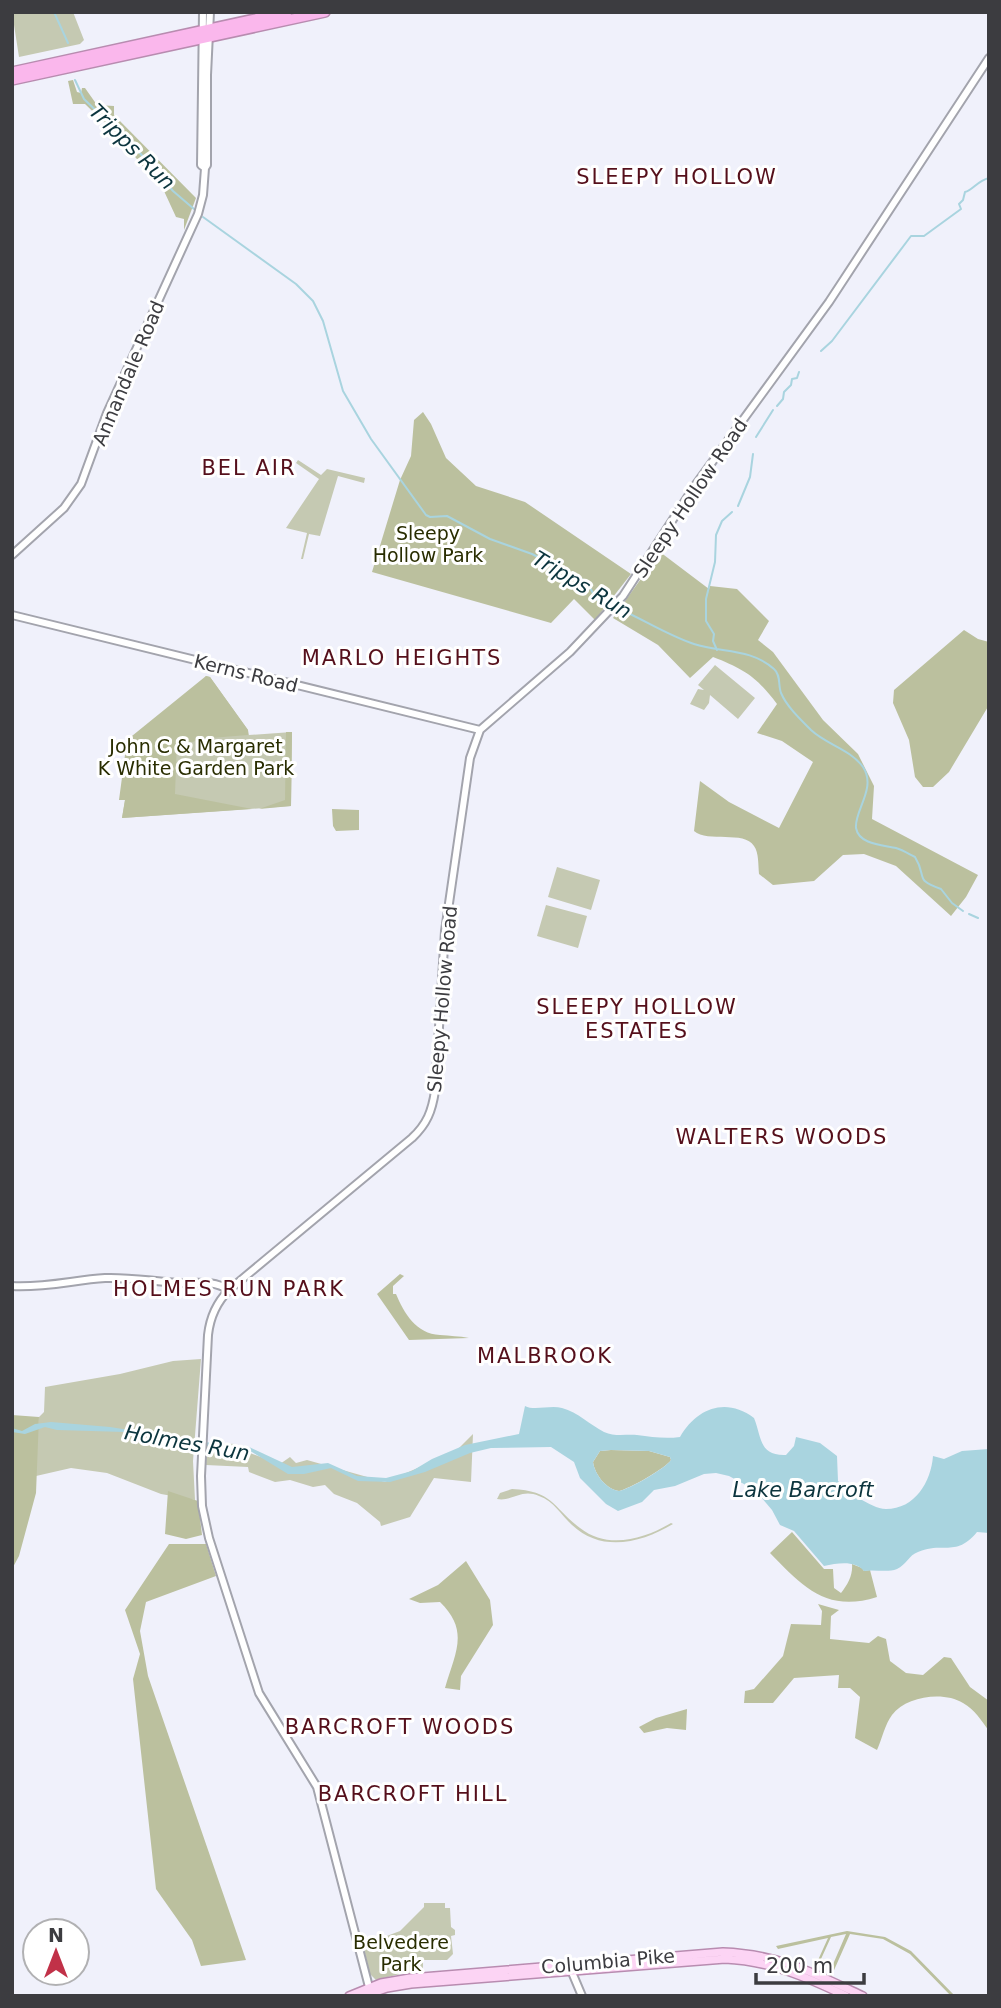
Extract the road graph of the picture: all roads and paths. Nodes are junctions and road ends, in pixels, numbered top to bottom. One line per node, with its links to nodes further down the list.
1 (203, 12): 5 (main road, Annandale Road)
2 (210, 12): 5 (main road, Annandale Road)
3 (288, 12): 5 (highway)
4 (325, 12): 5 (highway)
5 (205, 34): 6 (highway); 10 (main road, Annandale Road)
6 (94, 58): 8 (highway); 9 (highway)
7 (989, 58): 12 (main road, Sleepy Hollow Road)
8 (12, 72)
9 (12, 80)
10 (12, 555)
11 (12, 615): 12 (main road, Kerns Road)
12 (480, 730): 14 (main road, Sleepy Hollow Road)
13 (12, 1286): 14 (main road)
14 (229, 1290): 16 (main road, Sleepy Hollow Road)
15 (571, 1968): 16 (main road, Columbia Pike); 18 (main road); 19 (main road, Columbia Pike); 20 (main road, Columbia Pike)
16 (368, 1992): 17 (main road, Columbia Pike)
17 (349, 1996)
18 (582, 1996)
19 (846, 1996)
20 (863, 1996)

